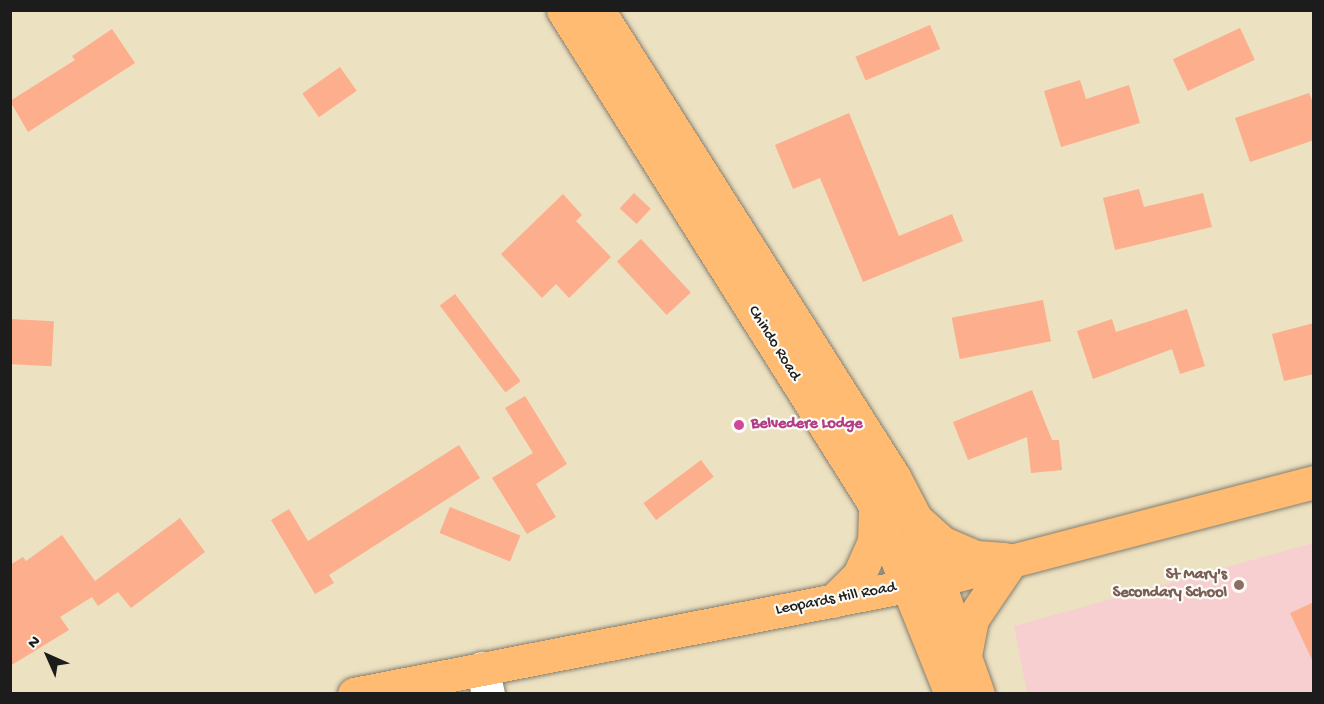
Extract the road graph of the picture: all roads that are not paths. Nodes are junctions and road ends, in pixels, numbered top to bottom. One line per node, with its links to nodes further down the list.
1 (563, 10): 4 (main road, Chindo Road)
2 (597, 10): 5 (main road, Chindo Road)
3 (1314, 482): 6 (main road, Leopards Hill Road)
4 (875, 505): 8 (main road, Chindo Road); 9 (main road)
5 (916, 519): 6 (main road); 7 (main road, Chindo Road)
6 (1012, 560): 7 (main road, Leopards Hill Road); 10 (main road)
7 (938, 580): 8 (main road, Leopards Hill Road); 10 (main road, Chindo Road)
8 (906, 587): 9 (main road, Leopards Hill Road); 10 (main road, Chindo Road)
9 (833, 601): 10 (main road); 11 (main road, Leopards Hill Road)
10 (949, 654): 13 (main road, Chindo Road); 14 (main road, Chindo Road)
11 (485, 680): 12 (main road, Leopards Hill Road)
12 (354, 693)
13 (951, 693)
14 (978, 693)

